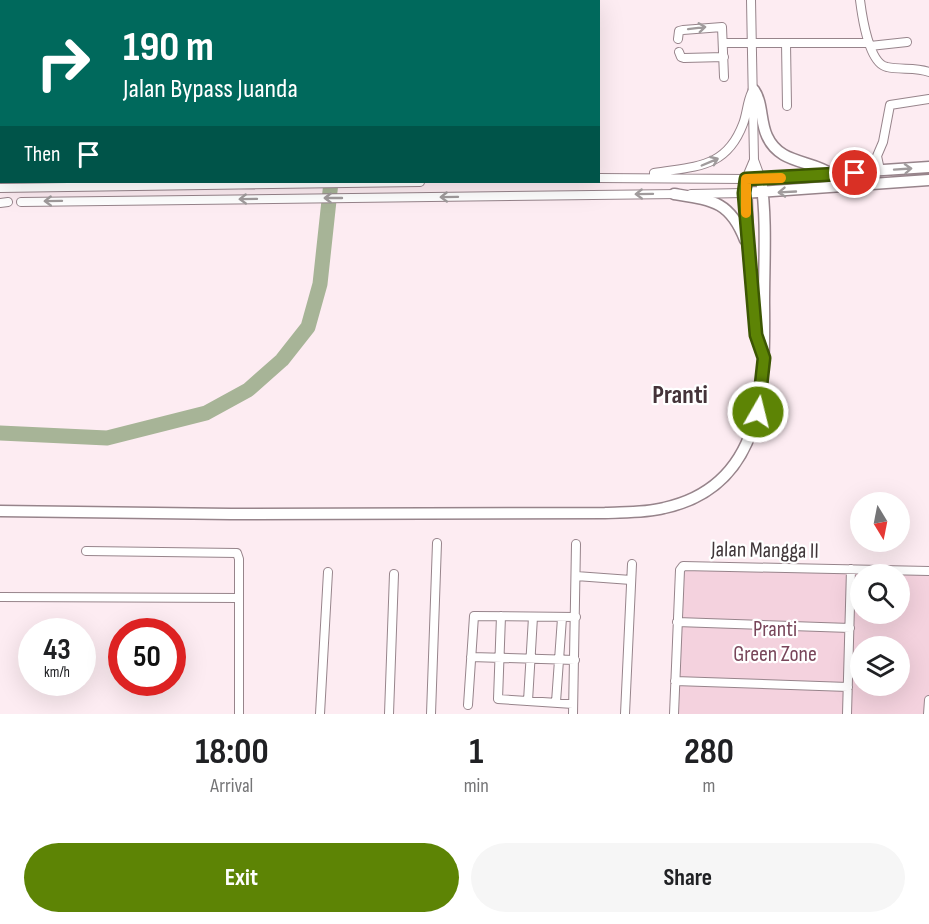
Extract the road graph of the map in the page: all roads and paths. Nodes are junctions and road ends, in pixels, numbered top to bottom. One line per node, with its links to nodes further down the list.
1 (860, 0): 2 (street); 9 (street)
2 (868, 0)
3 (751, 4): 7 (street)
4 (678, 39): 6 (street, one-way to 6)
5 (907, 42): 9 (street)
6 (723, 43): 7 (street); 11 (street)
7 (752, 43): 8 (street); 14 (street)
8 (786, 43): 9 (street); 16 (street)
9 (870, 44): 12 (street)
10 (679, 52): 11 (street)
11 (723, 57): 13 (street)
12 (929, 72)
13 (724, 77)
14 (754, 90): 17 (street); 20 (main road); 21 (street, one-way to 14)
15 (929, 99): 19 (street)
16 (787, 106)
17 (754, 160): 23 (street); 24 (street)
18 (929, 167): 19 (main road, one-way to 18)
19 (880, 170): 20 (main road)
20 (833, 175): 24 (main road)
21 (633, 177): 22 (street); 23 (street)
22 (600, 178)
23 (746, 179): 24 (main road); 29 (main road)
24 (761, 179): 28 (main road)
25 (929, 180): 28 (main road, one-way to 28)
26 (359, 183): 27 (street)
27 (0, 188)
28 (763, 192): 29 (main road); 33 (main road)
29 (744, 193): 30 (street); 32 (main road)
30 (674, 194): 31 (street, one-way to 31); 32 (main road)
31 (21, 202)
32 (747, 246): 33 (main road)
33 (764, 358): 34 (main road)
34 (0, 511)
35 (437, 543): 70 (street)
36 (576, 544): 44 (street)
37 (86, 551): 47 (street)
38 (632, 564): 45 (street)
39 (850, 569): 52 (street, Jalan Mangga II)
40 (910, 571): 41 (street, Jalan Mangga II)
41 (929, 571)
42 (328, 572): 68 (street)
43 (394, 574): 69 (street)
44 (576, 576): 45 (street); 50 (street)
45 (631, 580): 72 (street)
46 (0, 597): 47 (street)
47 (239, 598): 67 (street)
48 (501, 616): 49 (street); 55 (street); 56 (street)
49 (533, 617): 51 (street); 57 (street)
50 (576, 617): 51 (street); 59 (street)
51 (562, 618): 58 (street)
52 (677, 622): 54 (street); 60 (street)
53 (850, 624): 54 (street)
54 (850, 628): 61 (street)
55 (471, 657): 56 (street); 66 (street)
56 (499, 658): 57 (street); 63 (street)
57 (530, 659): 58 (street); 63 (street)
58 (558, 660): 59 (street); 64 (street)
59 (575, 660): 65 (street)
60 (675, 681): 61 (street); 73 (street)
61 (848, 687): 74 (street)
62 (929, 700): 75 (street)
63 (528, 701): 64 (street)
64 (556, 702): 65 (street)
65 (573, 704): 71 (street)
66 (468, 705)
67 (239, 714)
68 (320, 714)
69 (389, 714)
70 (431, 714)
71 (573, 714)
72 (625, 714)
73 (674, 714)
74 (847, 714)
75 (928, 714)

